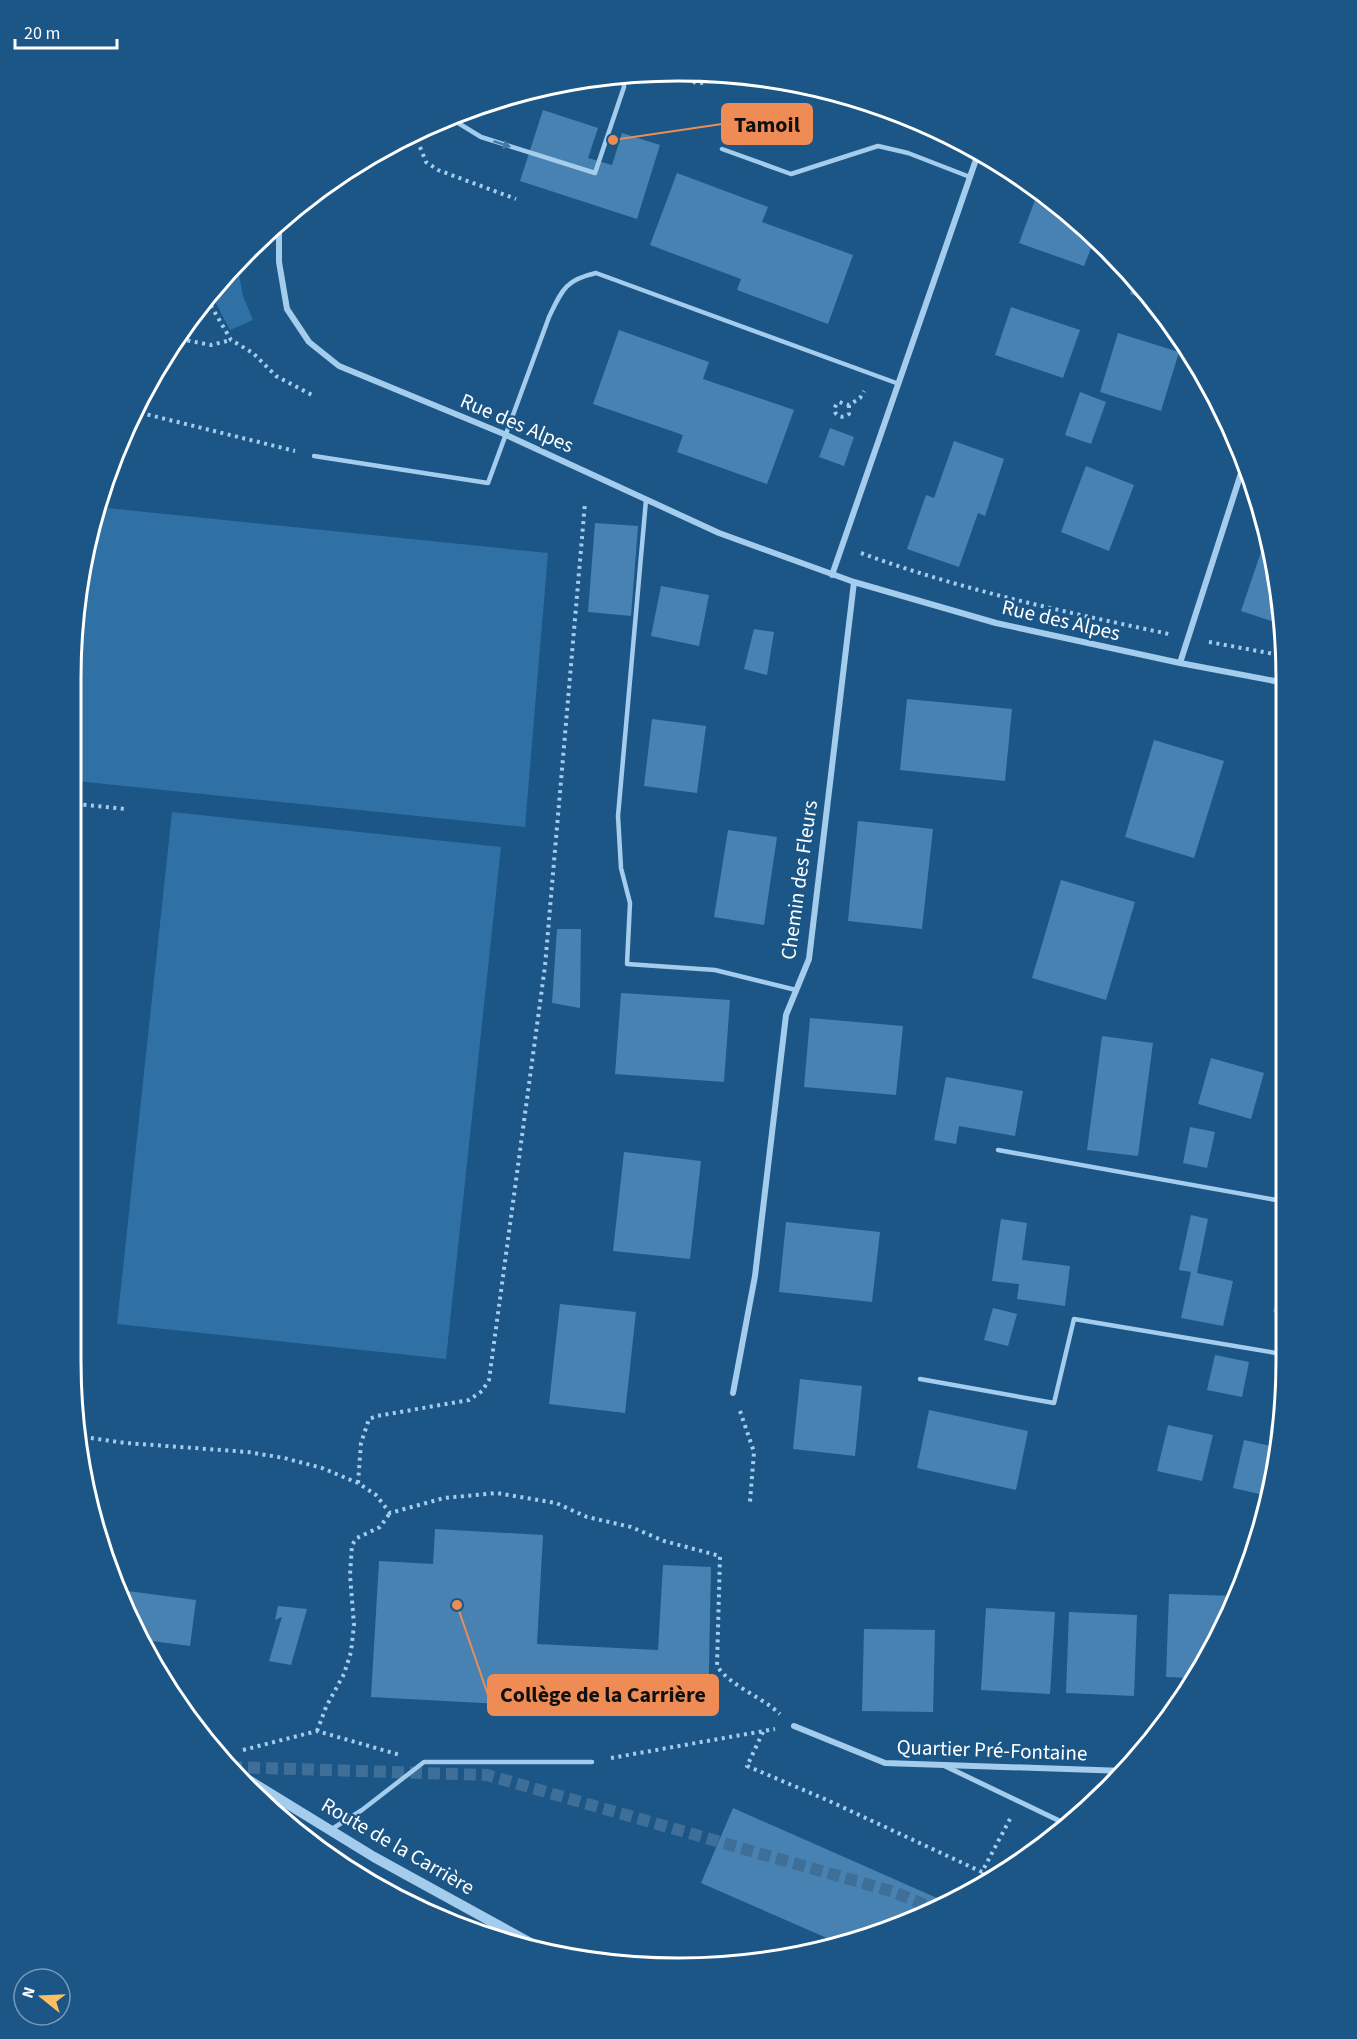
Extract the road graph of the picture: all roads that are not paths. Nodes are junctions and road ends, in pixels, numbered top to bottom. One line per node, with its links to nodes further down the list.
1 (624, 84): 2 (lane, one-way to 1)
2 (458, 123)
3 (722, 148): 5 (lane)
4 (976, 160): 5 (street)
5 (970, 177): 7 (street)
6 (279, 235): 8 (street, Rue des Alpes)
7 (898, 384): 8 (lane); 12 (street)
8 (504, 434): 9 (lane); 11 (street, Rue des Alpes)
9 (314, 456)
10 (1240, 476): 14 (street)
11 (646, 500): 12 (street, Rue des Alpes); 16 (lane)
12 (832, 575): 13 (street, Rue des Alpes)
13 (854, 582): 14 (street, Rue des Alpes); 16 (street, Chemin des Fleurs)
14 (1180, 663): 15 (street, Rue des Alpes)
15 (1276, 681)
16 (796, 990): 21 (street, Chemin des Fleurs)
17 (998, 1150): 18 (lane)
18 (1276, 1200)
19 (1276, 1353): 20 (lane)
20 (920, 1379)
21 (734, 1393)
22 (794, 1726): 24 (street, Quartier Pré-Fontaine)
23 (592, 1762): 28 (lane)
24 (944, 1765): 25 (street, Quartier Pré-Fontaine); 27 (street)
25 (1112, 1771)
26 (262, 1788): 28 (street, Route de la Carrière)
27 (1059, 1821)
28 (329, 1830): 29 (street, Route de la Carrière)
29 (519, 1937)

